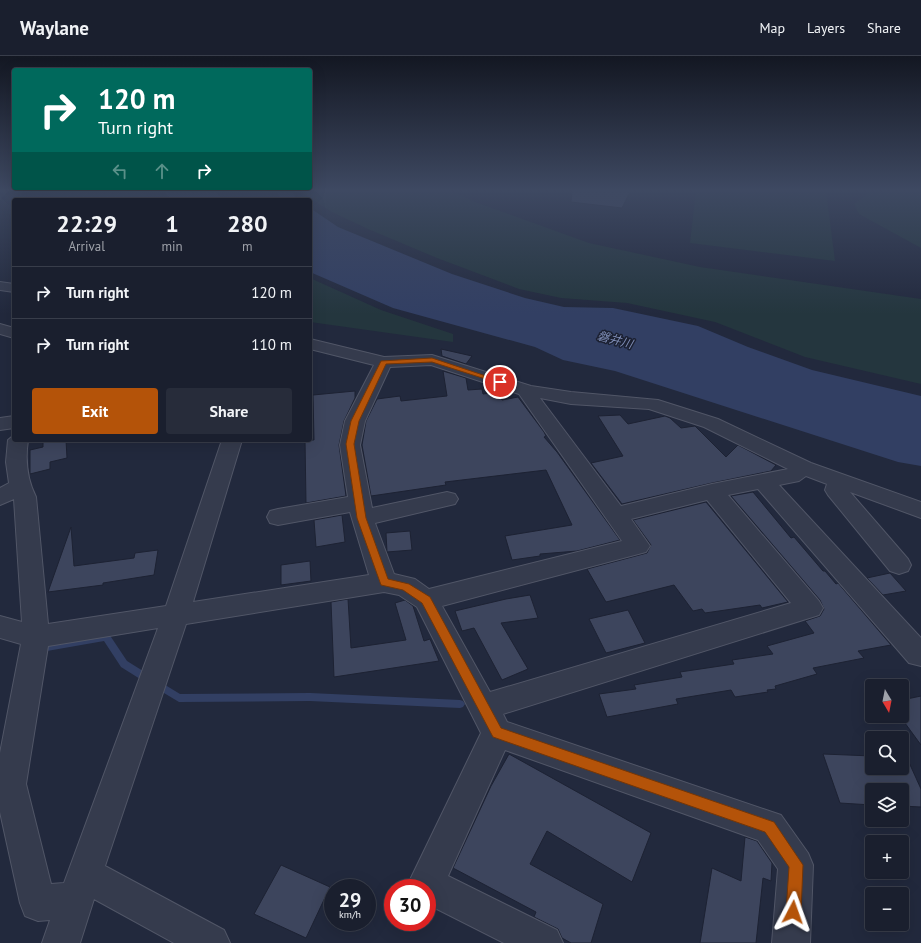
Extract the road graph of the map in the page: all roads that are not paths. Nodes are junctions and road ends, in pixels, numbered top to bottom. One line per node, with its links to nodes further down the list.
1 (0, 286): 2 (street)
2 (12, 288)
3 (0, 330): 4 (street)
4 (12, 333)
5 (312, 344): 6 (street)
6 (384, 362): 7 (street); 18 (street)
7 (528, 390): 12 (street); 20 (street)
8 (12, 422): 9 (street)
9 (0, 424)
10 (18, 442): 16 (street)
11 (231, 442): 25 (street)
12 (804, 468): 13 (street); 14 (street)
13 (763, 481): 15 (street); 28 (street)
14 (839, 482): 19 (street); 22 (street)
15 (712, 491): 20 (street); 29 (street)
16 (9, 492): 27 (street)
17 (448, 499): 18 (street)
18 (360, 510): 21 (street); 23 (street)
19 (921, 510)
20 (615, 515): 24 (street)
21 (278, 517)
22 (899, 565)
23 (384, 582): 24 (street); 25 (street)
24 (426, 600): 29 (street)
25 (176, 614): 27 (street); 30 (street)
26 (0, 627): 27 (street)
27 (36, 637): 30 (street)
28 (919, 655)
29 (490, 720): 33 (street); 34 (street)
30 (79, 887): 31 (street); 32 (street)
31 (61, 943)
32 (211, 943)
33 (544, 943)
34 (791, 943)

